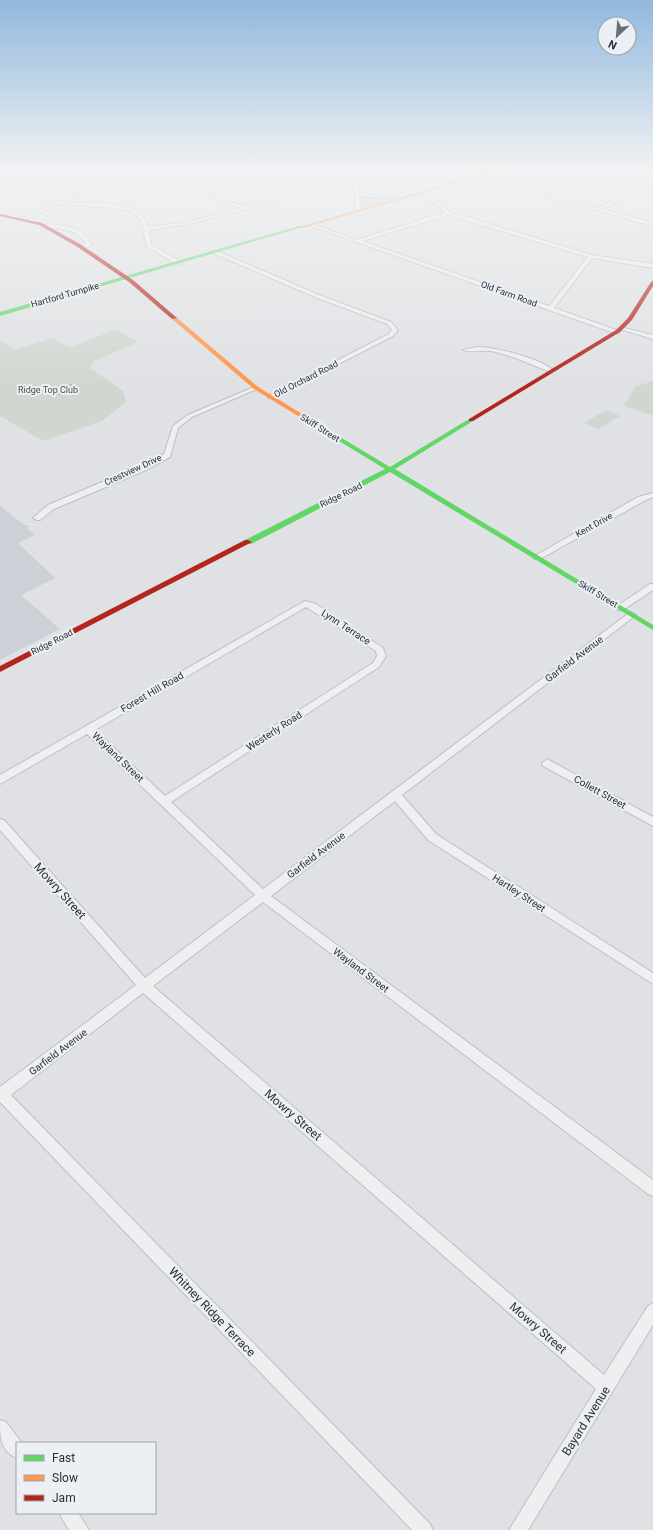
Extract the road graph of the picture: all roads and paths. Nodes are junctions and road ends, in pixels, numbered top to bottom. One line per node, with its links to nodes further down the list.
1 (72, 241): 10 (main road, Skiff Street)
2 (148, 241): 8 (street)
3 (253, 241): 6 (main road, Hartford Turnpike)
4 (358, 241): 16 (street, Old Farm Road)
5 (542, 241): 7 (street)
6 (212, 253): 8 (main road, Hartford Turnpike); 12 (street); 13 (street)
7 (591, 256): 9 (street); 16 (street)
8 (179, 263): 10 (main road, Hartford Turnpike)
9 (653, 266)
10 (126, 278): 17 (main road, Hartford Turnpike); 25 (main road, Skiff Street)
11 (653, 282): 20 (main road, Ridge Road)
12 (301, 289): 13 (street); 14 (street)
13 (294, 292): 15 (street)
14 (324, 299): 15 (street); 19 (street)
15 (317, 302): 18 (street)
16 (550, 309): 20 (street, Old Farm Road)
17 (0, 314)
18 (387, 328): 19 (street); 23 (street, Old Orchard Road)
19 (394, 328): 23 (street, Old Orchard Road)
20 (619, 330): 21 (street, Old Farm Road); 24 (main road, Ridge Road)
21 (653, 337)
22 (466, 350): 24 (street)
23 (339, 359): 26 (street, Old Orchard Road)
24 (550, 370): 27 (main road, Ridge Road)
25 (256, 388): 26 (main road, Skiff Street); 29 (street, Crestview Drive)
26 (268, 395): 27 (main road, Skiff Street)
27 (389, 470): 30 (main road, Skiff Street); 37 (main road, Ridge Road)
28 (653, 495): 30 (street, Kent Drive)
29 (37, 518)
30 (537, 557): 33 (main road, Skiff Street)
31 (653, 586): 33 (street)
32 (305, 604): 36 (street, Lynn Terrace); 38 (street, Forest Hill Road)
33 (620, 608): 34 (main road, Skiff Street)
34 (632, 615): 35 (main road, Skiff Street); 41 (street, Garfield Avenue)
35 (653, 628)
36 (382, 656): 42 (street, Westerly Road)
37 (0, 669)
38 (88, 729): 40 (street, Forest Hill Road); 42 (street, Wayland Street)
39 (548, 763): 43 (street, Collett Street)
40 (0, 780)
41 (396, 795): 45 (street, Garfield Avenue); 46 (street, Hartley Street)
42 (164, 802): 45 (street, Wayland Street)
43 (653, 822)
44 (0, 823): 47 (street, Mowry Street)
45 (263, 896): 47 (street, Garfield Avenue); 49 (street, Wayland Street)
46 (653, 979)
47 (145, 987): 48 (street, Garfield Avenue); 51 (street, Mowry Street)
48 (0, 1094): 56 (street, Whitney Ridge Terrace)
49 (653, 1189)
50 (653, 1311): 51 (street, Bayard Avenue)
51 (606, 1387): 57 (street, Bayard Avenue)
52 (0, 1428): 53 (street)
53 (16, 1449)
54 (68, 1514): 55 (street)
55 (80, 1530)
56 (424, 1530)
57 (518, 1530)

